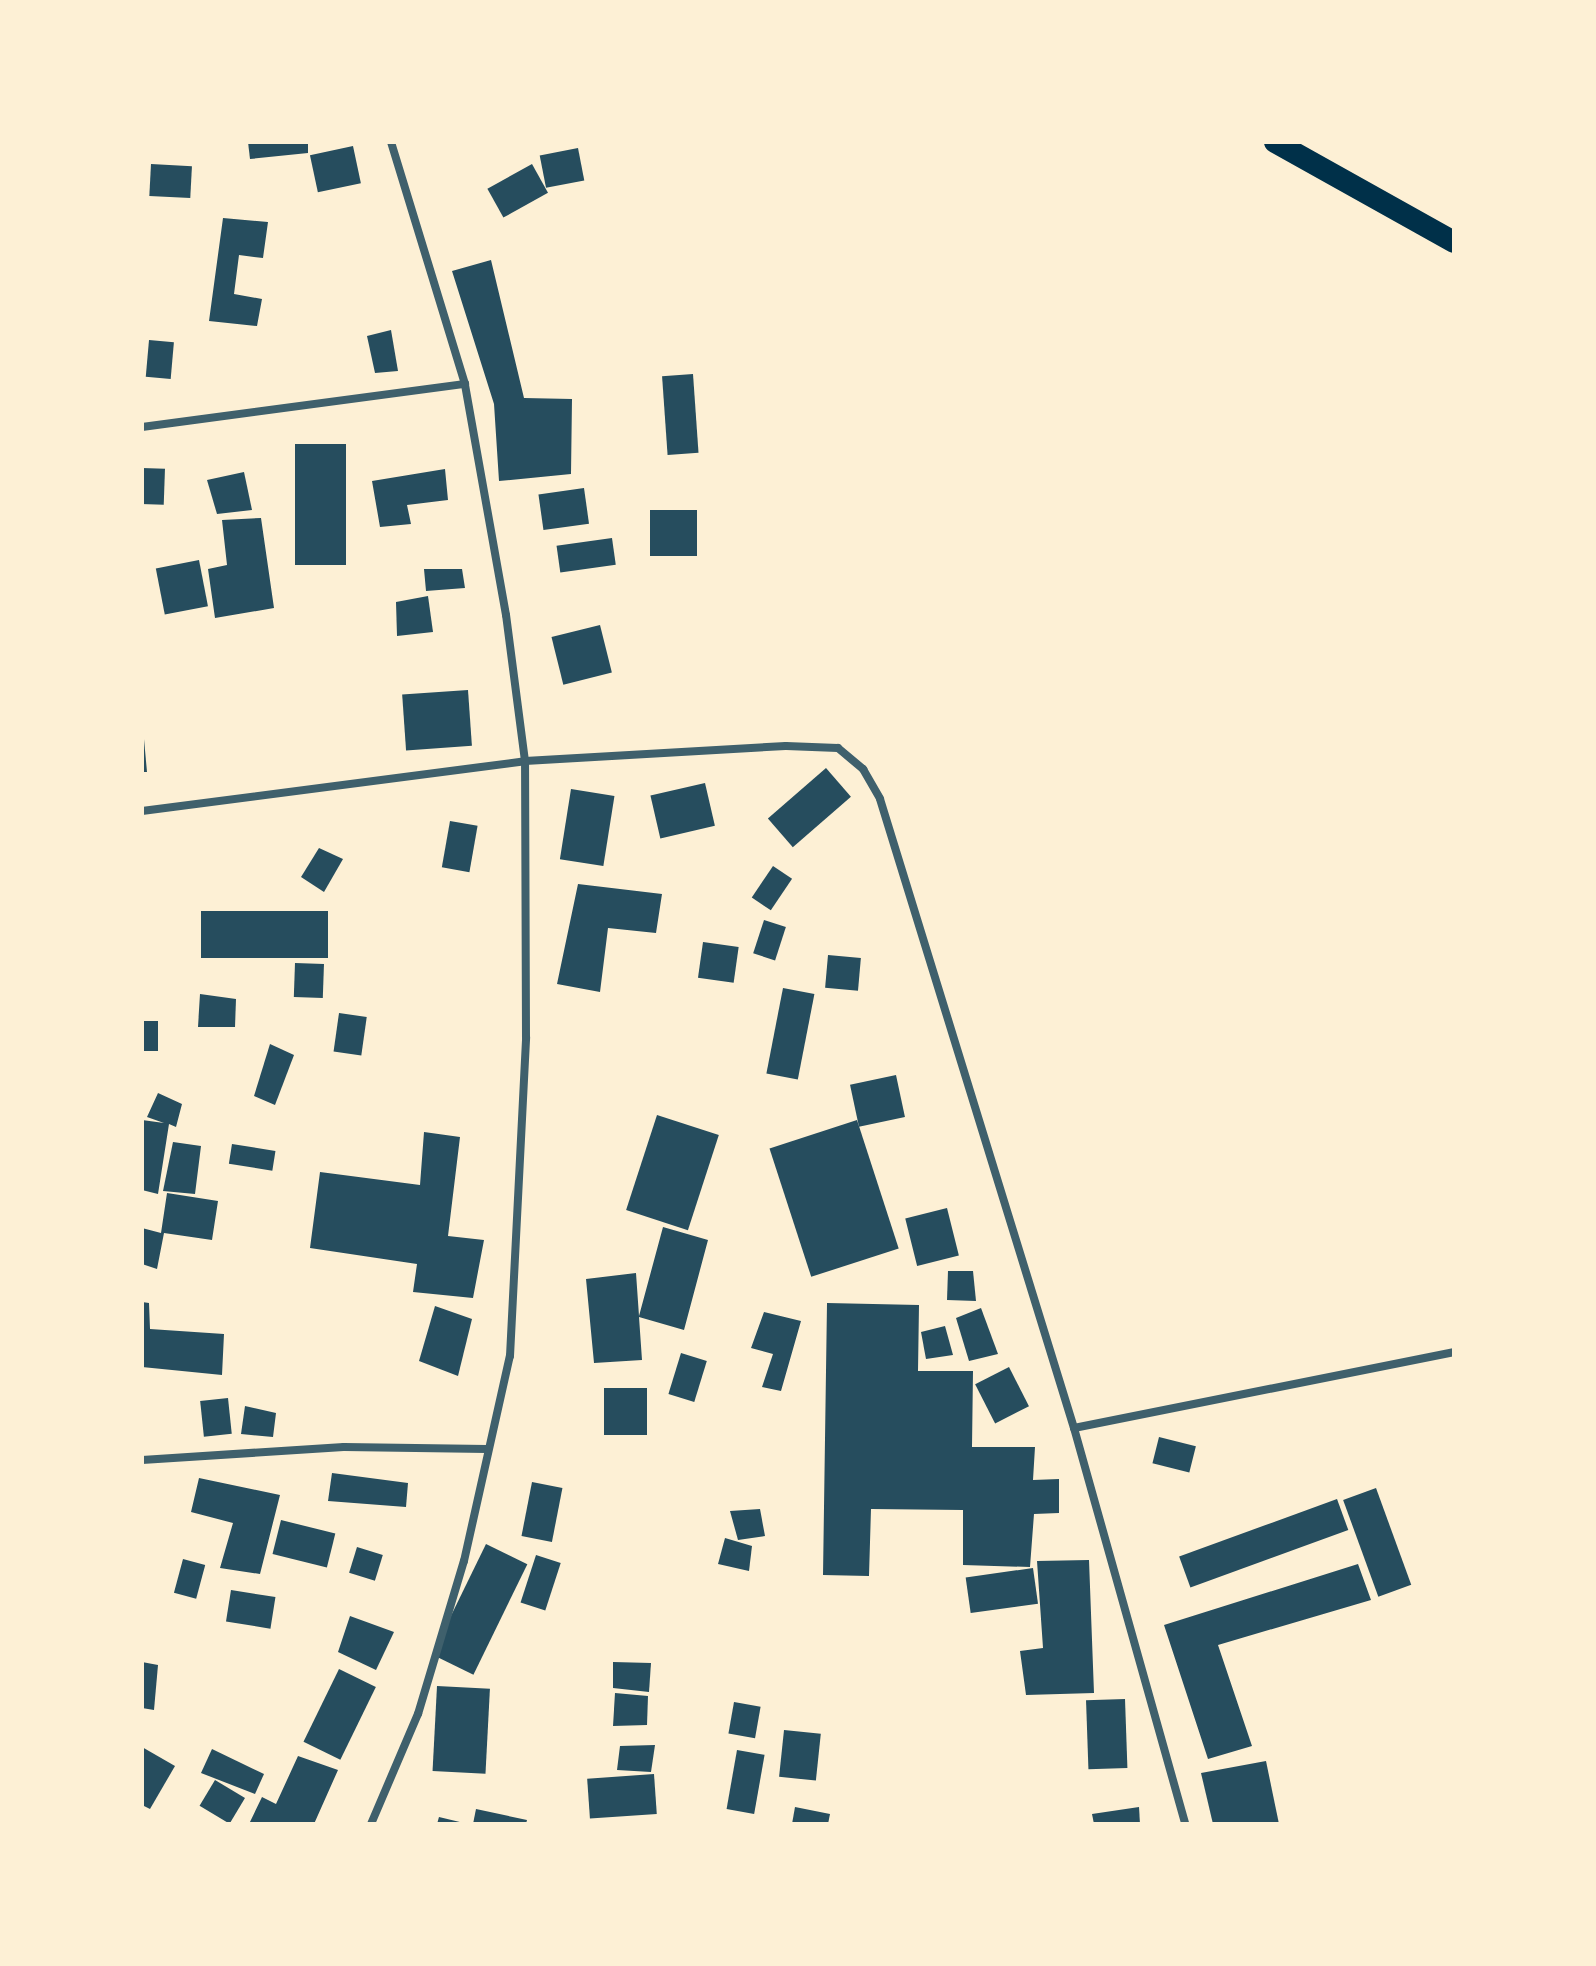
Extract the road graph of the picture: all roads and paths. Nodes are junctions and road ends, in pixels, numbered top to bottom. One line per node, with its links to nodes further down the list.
1 (391, 142): 4 (street)
2 (1275, 142): 3 (highway)
3 (1454, 242)
4 (465, 384): 5 (street); 6 (street)
5 (142, 427)
6 (525, 761): 7 (street); 9 (street); 10 (street)
7 (142, 811)
8 (1454, 1352): 9 (street)
9 (1074, 1428): 13 (street)
10 (487, 1449): 11 (street); 12 (street)
11 (142, 1460)
12 (371, 1824)
13 (1185, 1824)

